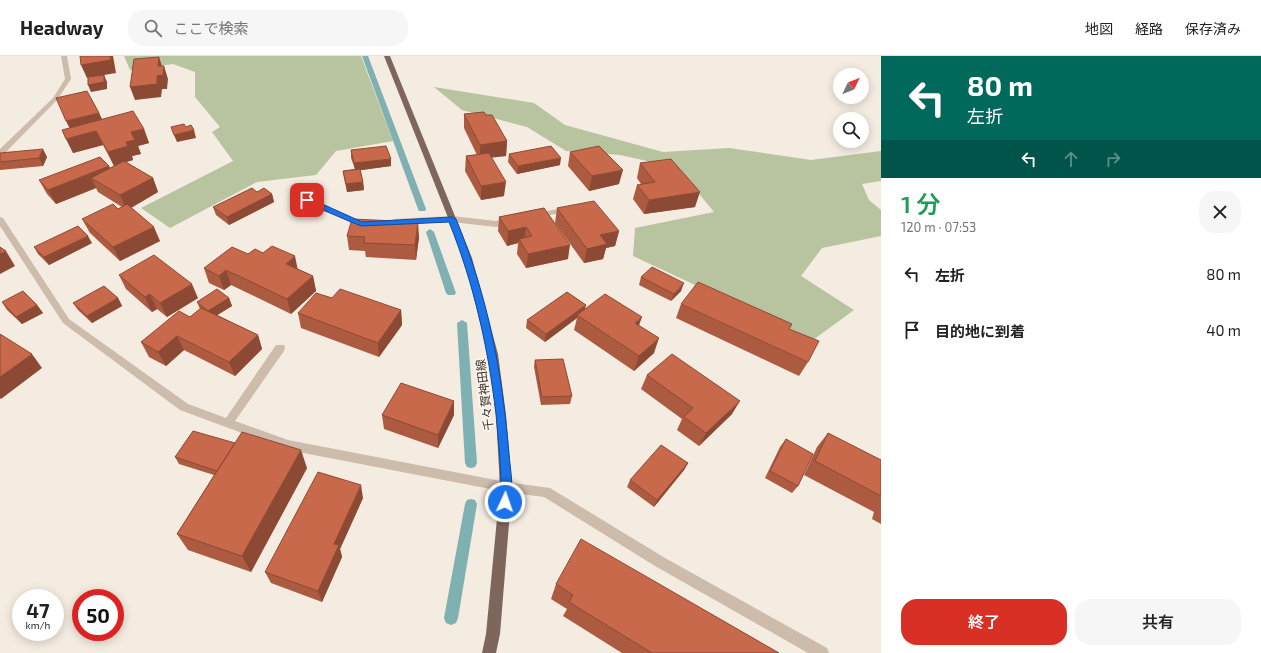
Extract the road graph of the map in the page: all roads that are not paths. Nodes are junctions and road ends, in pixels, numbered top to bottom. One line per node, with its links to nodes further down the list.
1 (64, 56): 3 (street)
2 (387, 56): 6 (main road, 千々賀神田線)
3 (0, 153)
4 (293, 194): 6 (street)
5 (580, 207): 6 (street)
6 (452, 219): 10 (main road, 千々賀神田線)
7 (0, 220): 9 (street)
8 (280, 348): 9 (street)
9 (228, 423): 10 (street)
10 (506, 487): 11 (main road, 千々賀神田線); 12 (street)
11 (489, 653)
12 (822, 653)

